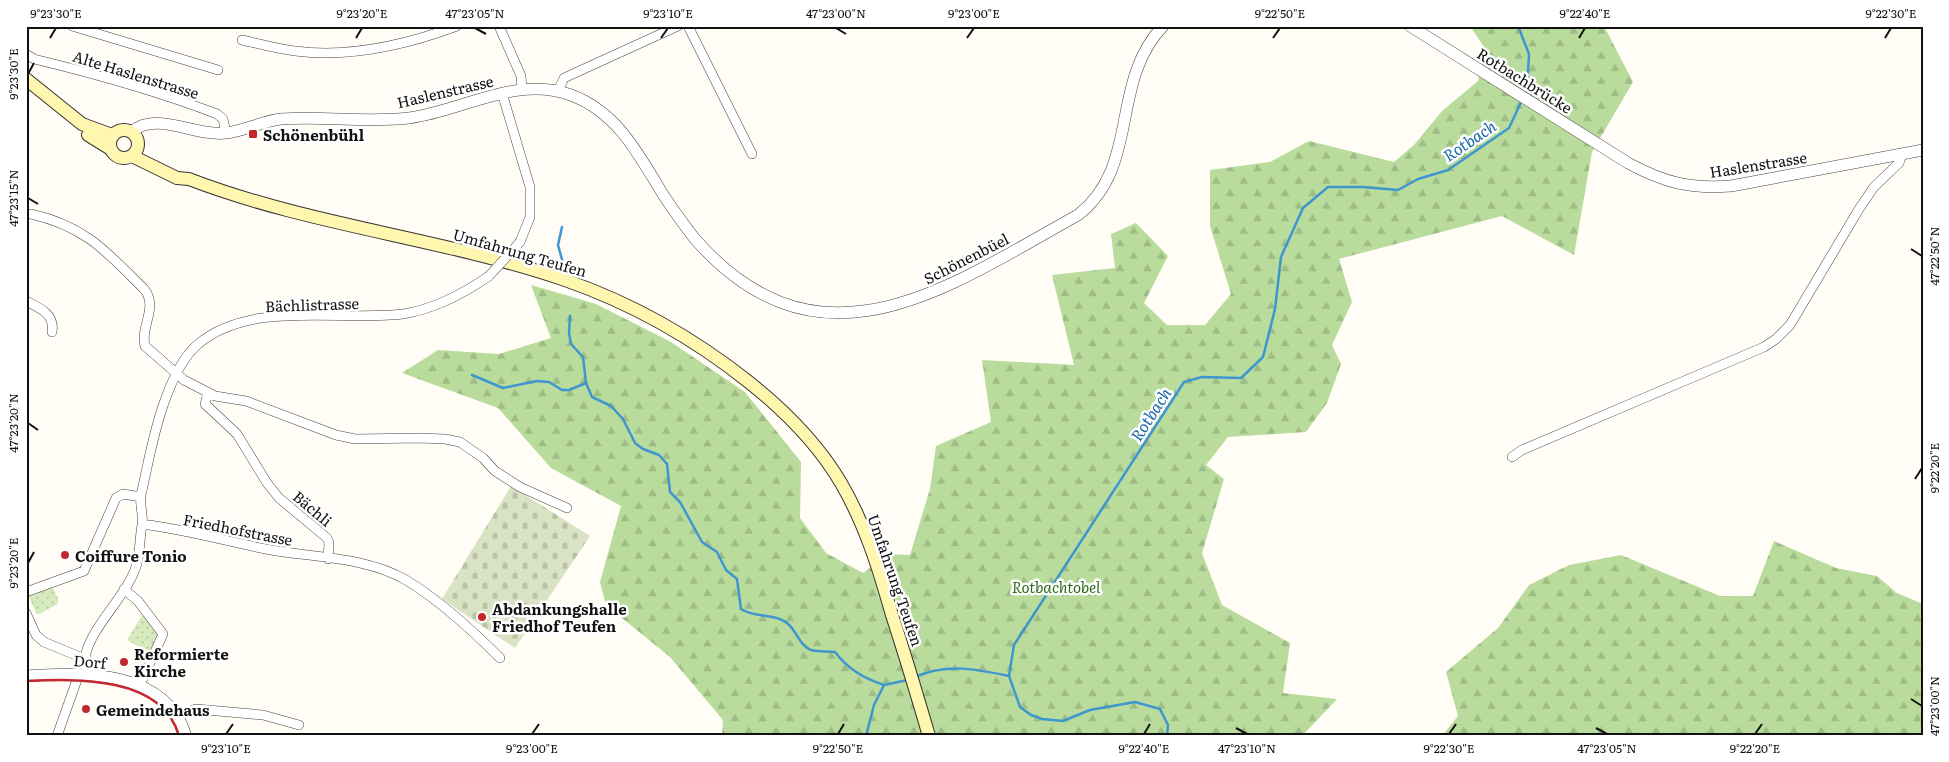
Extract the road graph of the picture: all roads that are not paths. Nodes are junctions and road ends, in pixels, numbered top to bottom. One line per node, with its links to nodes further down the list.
1 (72, 26): 10 (street, Alte Haslenstrasse)
2 (457, 26): 8 (street)
3 (499, 26): 13 (street)
4 (678, 26): 14 (street)
5 (688, 26): 22 (street)
6 (1163, 26): 27 (street, Schönenbüel)
7 (1410, 26): 20 (street, Rotbachbrücke)
8 (242, 40)
9 (26, 54): 16 (street, Alte Haslenstrasse)
10 (218, 70)
11 (26, 79): 17 (main road)
12 (26, 88): 19 (main road)
13 (522, 90): 14 (street, Haslenstrasse); 15 (street, Haslenstrasse)
14 (558, 91): 27 (street, Haslenstrasse)
15 (502, 93): 16 (street, Haslenstrasse); 30 (street, Bächlistrasse, bridge)
16 (226, 133): 18 (street, Haslenstrasse)
17 (112, 135): 18 (main road); 19 (main road)
18 (135, 138): 24 (main road); 25 (main road, Umfahrung Teufen)
19 (110, 148): 24 (main road)
20 (1604, 148): 23 (street, Haslenstrasse)
21 (1923, 150): 23 (street, Haslenstrasse)
22 (752, 154)
23 (1902, 154): 32 (street)
24 (132, 156): 25 (main road, Umfahrung Teufen)
25 (189, 179): 50 (main road, Umfahrung Teufen)
26 (31, 214): 30 (street)
27 (681, 220)
28 (26, 301): 29 (street)
29 (52, 332)
30 (177, 373): 31 (street); 33 (street, Bächlistrasse)
31 (208, 393): 34 (street); 36 (street, Bächli)
32 (1512, 457)
33 (141, 496): 35 (street, Bächlistrasse); 38 (street)
34 (567, 508)
35 (142, 524): 36 (street, Friedhofstrasse); 37 (street, Bächlistrasse)
36 (328, 559): 41 (street)
37 (124, 589): 42 (street, Bächlistrasse); 45 (street)
38 (26, 592)
39 (26, 613): 40 (street)
40 (29, 628): 42 (street)
41 (500, 658)
42 (85, 659): 43 (street, Bächlistrasse)
43 (82, 674): 44 (street, Dorf); 45 (street, Dorf); 48 (street)
44 (26, 676)
45 (139, 687): 46 (street, Dorf)
46 (178, 716): 47 (street); 49 (street, Dorf)
47 (299, 725)
48 (57, 736)
49 (186, 736)
50 (929, 736)

